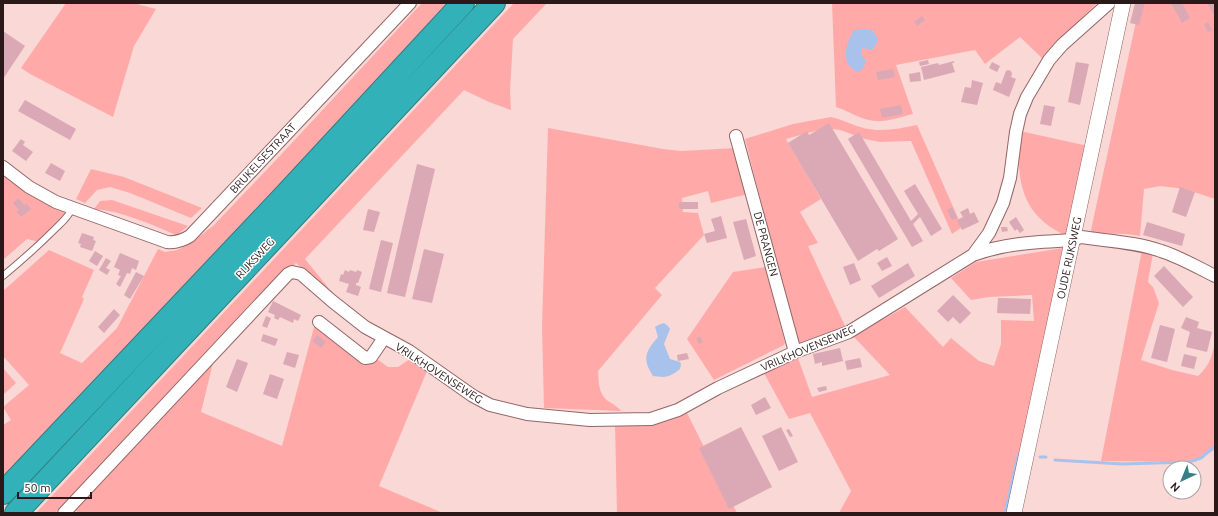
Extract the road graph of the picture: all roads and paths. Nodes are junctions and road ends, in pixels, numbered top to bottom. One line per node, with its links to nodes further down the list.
1 (410, 3): 8 (street, BRUKELSESTRAAT)
2 (463, 3): 16 (highway, RIJKSWEG)
3 (494, 3): 17 (highway, RIJKSWEG)
4 (1109, 3): 10 (street, VRILKHOVENSEWEG)
5 (1123, 3): 9 (street, OUDE RIJKSWEG)
6 (736, 136): 15 (street, DE PRANGEN)
7 (3, 168): 8 (street, BRUKELSESTRAAT)
8 (72, 208): 11 (lane)
9 (1073, 240): 10 (street); 12 (street); 19 (street, OUDE RIJKSWEG)
10 (973, 255): 15 (street, VRILKHOVENSEWEG)
11 (3, 276)
12 (1215, 276)
13 (318, 322): 14 (street, VRILKHOVENSEWEG)
14 (384, 338): 15 (street, VRILKHOVENSEWEG); 18 (street, VRILKHOVENSEWEG)
15 (795, 352)
16 (3, 493)
17 (16, 513)
18 (64, 513)
19 (1014, 513)

